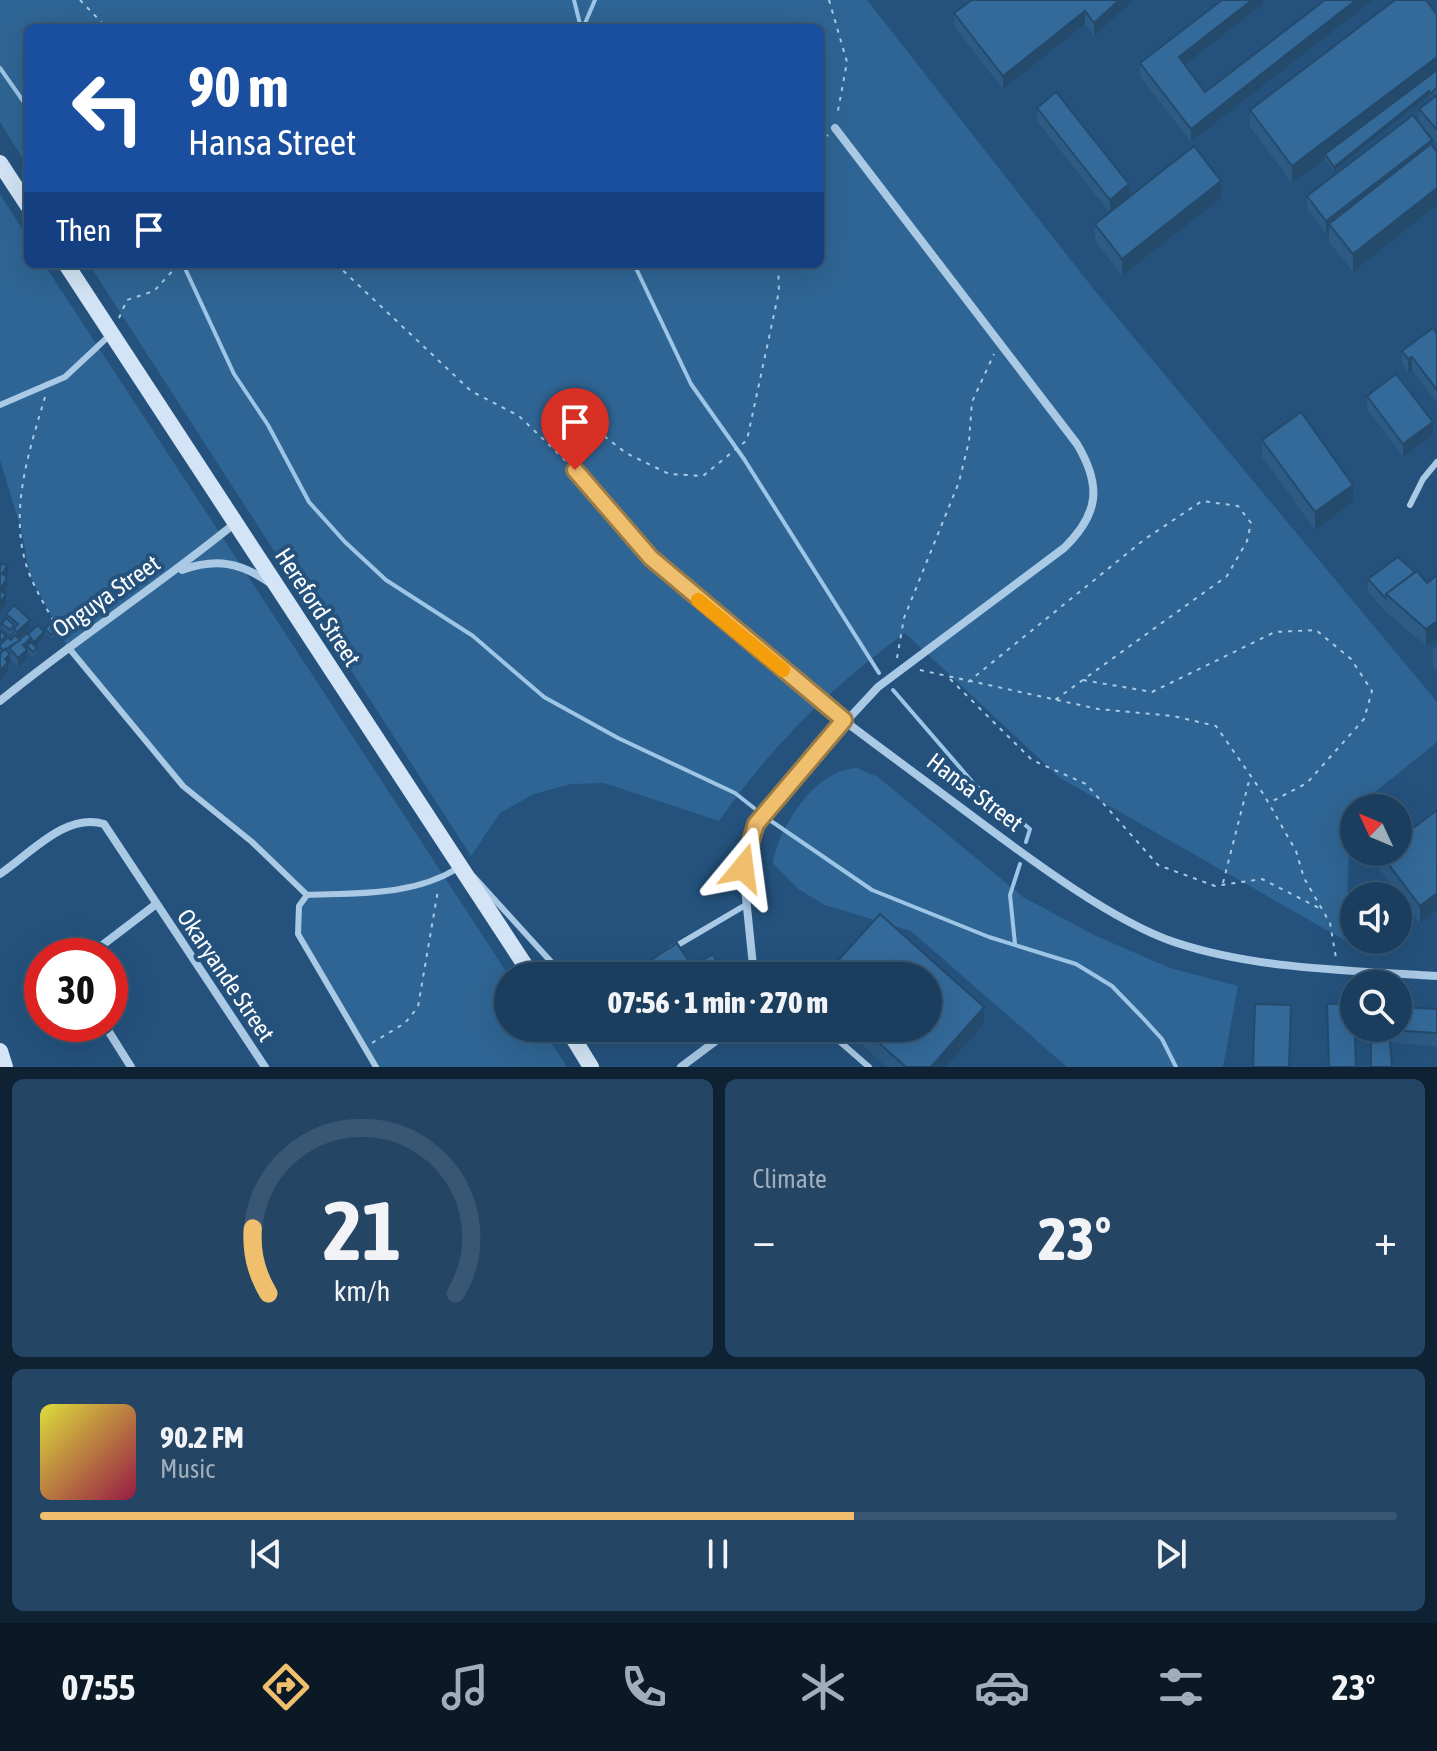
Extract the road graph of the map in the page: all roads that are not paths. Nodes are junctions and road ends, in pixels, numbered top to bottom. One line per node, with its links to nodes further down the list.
1 (835, 128): 15 (street)
2 (0, 163): 3 (main road)
3 (24, 200)
4 (69, 268): 5 (main road, Hereford Street)
5 (111, 333): 6 (lane); 10 (main road, Hereford Street)
6 (0, 405)
7 (1437, 462): 9 (lane)
8 (575, 470): 15 (street, Hansa Street)
9 (1410, 505)
10 (234, 524): 11 (street, Onguya Street); 12 (main road, Hereford Street)
11 (174, 573): 12 (street); 13 (street, Onguya Street)
12 (280, 591): 16 (main road, Hereford Street)
13 (68, 647): 14 (street, Onguya Street); 18 (lane)
14 (0, 701)
15 (844, 720): 20 (street); 28 (street, Hansa Street)
16 (460, 867): 18 (lane); 24 (main road, Hereford Street); 25 (lane)
17 (0, 874): 19 (street, Okaryande Street)
18 (307, 895): 37 (lane)
19 (155, 905): 21 (street, Okaryande Street); 36 (street, Okaryande Street)
20 (744, 906): 22 (lane); 27 (street)
21 (112, 938)
22 (666, 953)
23 (653, 960): 26 (lane)
24 (523, 962)
25 (552, 962)
26 (650, 962)
27 (754, 962)
28 (1437, 976)
29 (115, 1042): 35 (street)
30 (576, 1042): 38 (main road)
31 (714, 1042): 39 (street)
32 (840, 1042): 40 (lane)
33 (0, 1051): 34 (main road)
34 (5, 1067)
35 (131, 1067)
36 (265, 1067)
37 (376, 1067)
38 (589, 1067)
39 (681, 1067)
40 (869, 1067)

